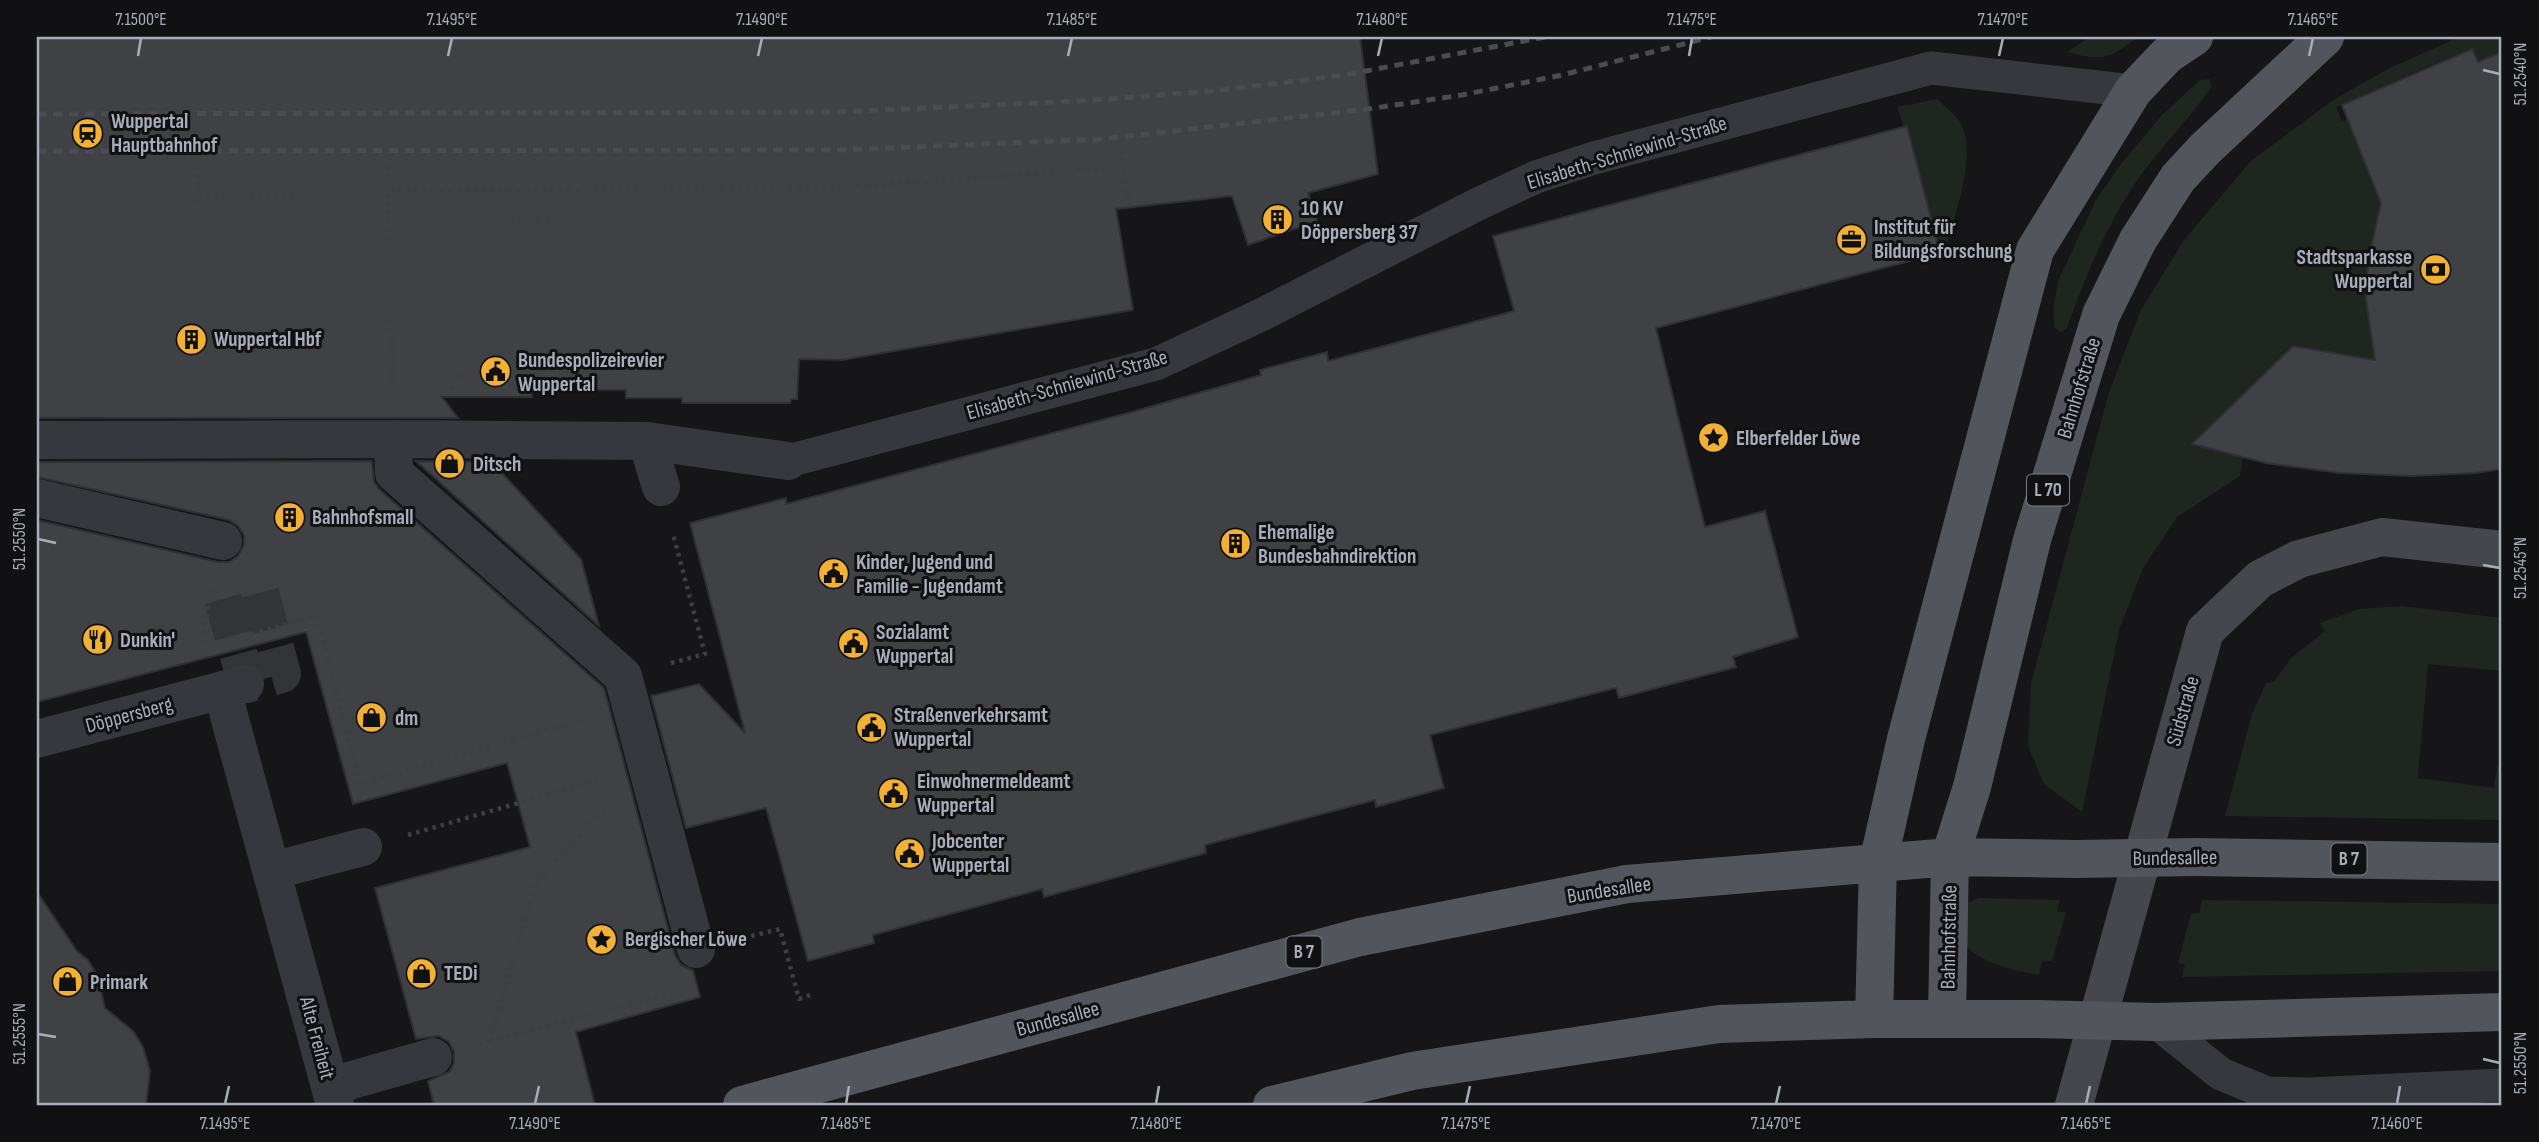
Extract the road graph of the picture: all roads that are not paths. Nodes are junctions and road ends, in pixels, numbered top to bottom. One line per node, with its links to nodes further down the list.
1 (2194, 37): 3 (main road)
2 (2325, 37): 14 (main road, Bahnhofstraße / L 70)
3 (2133, 91): 7 (lane, Elisabeth-Schniewind-Straße); 16 (main road)
4 (393, 439): 5 (street); 6 (street); 18 (street)
5 (37, 440)
6 (647, 441): 7 (street); 8 (street)
7 (788, 461)
8 (661, 487)
9 (37, 498): 10 (street)
10 (223, 541)
11 (2502, 550): 29 (street, Südstraße)
12 (37, 739): 17 (street, Döppersberg)
13 (363, 847): 17 (street)
14 (1950, 857): 15 (main road, Bundesallee / B 7, bridge); 16 (main road, Bundesallee / B 7); 22 (main road, Bahnhofstraße / L 70)
15 (2502, 862)
16 (1878, 863): 21 (main road); 27 (main road, Bundesallee / B 7)
17 (272, 871): 19 (street, Döppersberg)
18 (696, 949)
19 (299, 972): 26 (street, Alte Freiheit)
20 (2502, 1012): 23 (main road)
21 (1874, 1018): 22 (main road); 28 (main road)
22 (1947, 1018): 23 (main road, bridge)
23 (2156, 1022): 25 (lane)
24 (433, 1058): 26 (street)
25 (2502, 1085)
26 (333, 1096)
27 (742, 1105)
28 (1272, 1105)
29 (2074, 1105)

